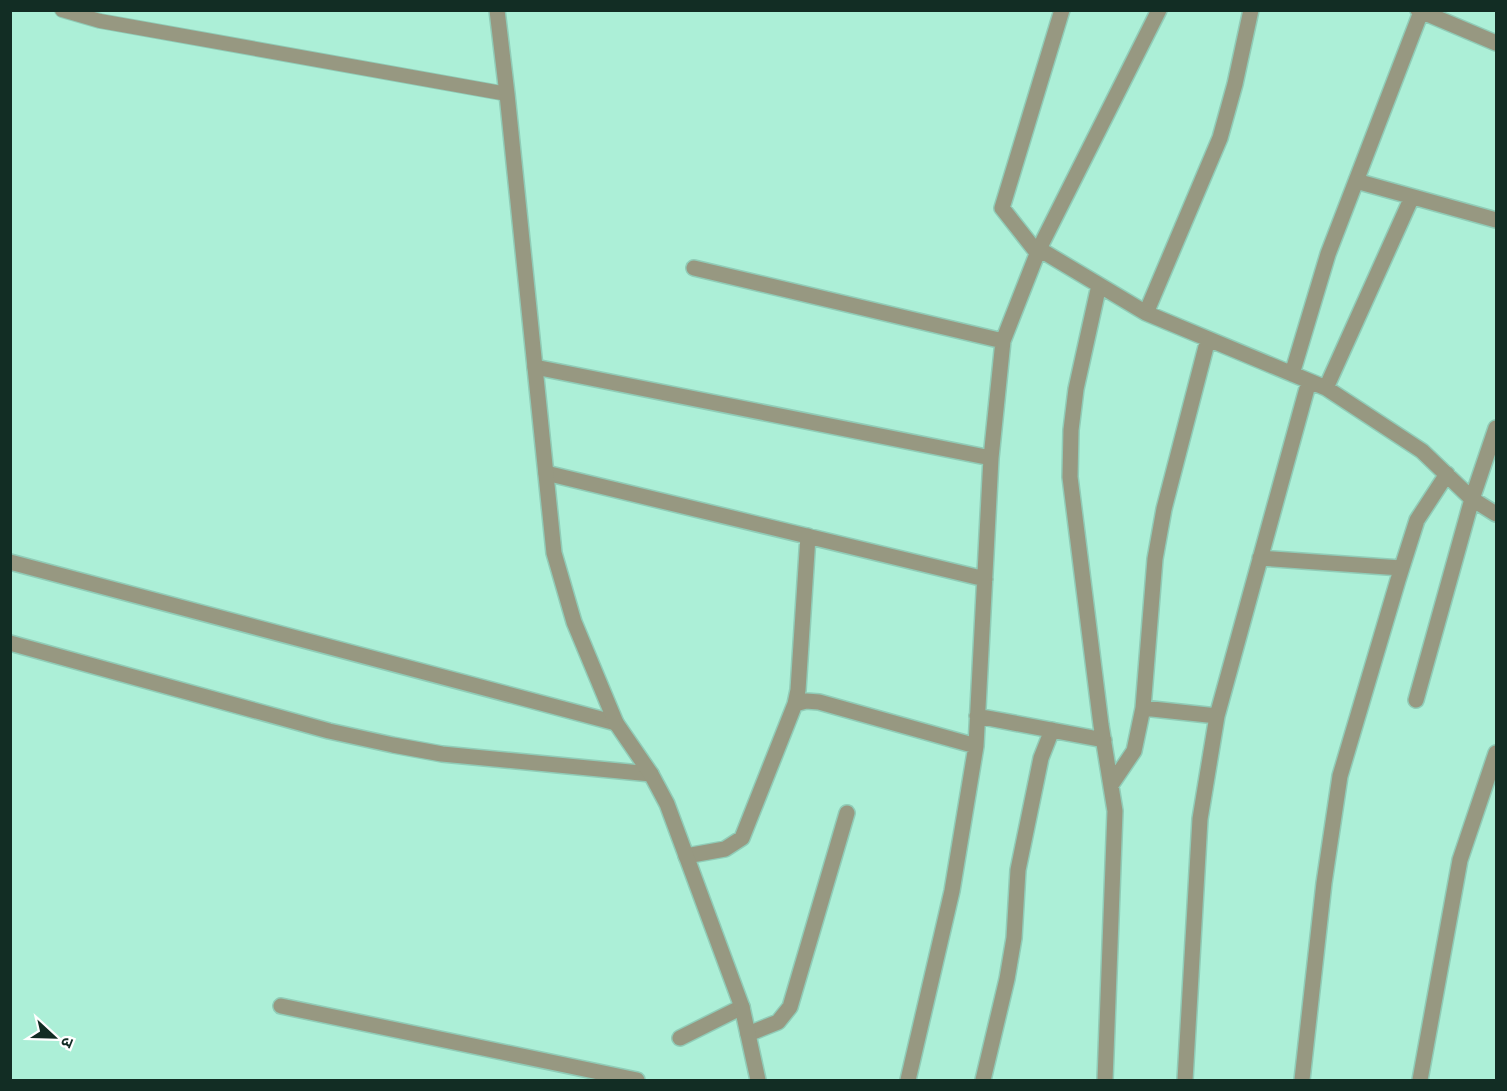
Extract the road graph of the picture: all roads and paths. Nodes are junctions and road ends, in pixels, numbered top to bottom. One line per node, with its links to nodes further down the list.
1 (62, 10): 8 (lane)
2 (497, 10): 8 (street)
3 (1062, 10): 12 (street)
4 (1159, 10): 12 (street)
5 (1251, 10): 15 (street)
6 (1420, 11): 7 (street); 9 (street)
7 (1497, 43)
8 (507, 94): 18 (street)
9 (1356, 181): 10 (street); 19 (street)
10 (1412, 197): 11 (street); 21 (street)
11 (1497, 219)
12 (1039, 249): 14 (street); 17 (street)
13 (694, 268): 17 (street)
14 (1099, 285): 15 (street); 41 (street)
15 (1146, 313): 16 (street)
16 (1208, 339): 19 (street); 36 (street)
17 (1003, 341): 23 (street)
18 (535, 368): 23 (street); 24 (street)
19 (1292, 374): 20 (street)
20 (1309, 381): 21 (street); 29 (street)
21 (1326, 388): 25 (street)
22 (1497, 428): 26 (street)
23 (991, 458): 32 (street)
24 (546, 473): 28 (street); 39 (street)
25 (1447, 474): 26 (street); 31 (street)
26 (1472, 499): 27 (street); 34 (street)
27 (1497, 514)
28 (808, 536): 32 (street); 35 (street)
29 (1260, 558): 31 (street); 38 (street)
30 (10, 562): 39 (street)
31 (1401, 568): 58 (street)
32 (985, 579): 37 (street)
33 (10, 643): 44 (street)
34 (1416, 700)
35 (795, 704): 42 (street); 47 (street)
36 (1143, 708): 38 (street); 45 (street)
37 (977, 716): 40 (street); 42 (street)
38 (1217, 716): 57 (street)
39 (616, 723): 44 (street)
40 (1052, 730): 41 (street); 55 (street)
41 (1104, 740): 45 (street)
42 (976, 746): 54 (street)
43 (1497, 753): 59 (street)
44 (651, 774): 47 (street)
45 (1111, 786): 56 (street)
46 (847, 813): 50 (street)
47 (686, 856): 49 (street)
48 (281, 1006): 52 (street)
49 (742, 1007): 50 (street); 51 (street)
50 (748, 1034): 53 (street)
51 (680, 1038)
52 (637, 1080)
53 (758, 1080)
54 (908, 1080)
55 (983, 1080)
56 (1105, 1080)
57 (1185, 1080)
58 (1302, 1080)
59 (1420, 1080)

